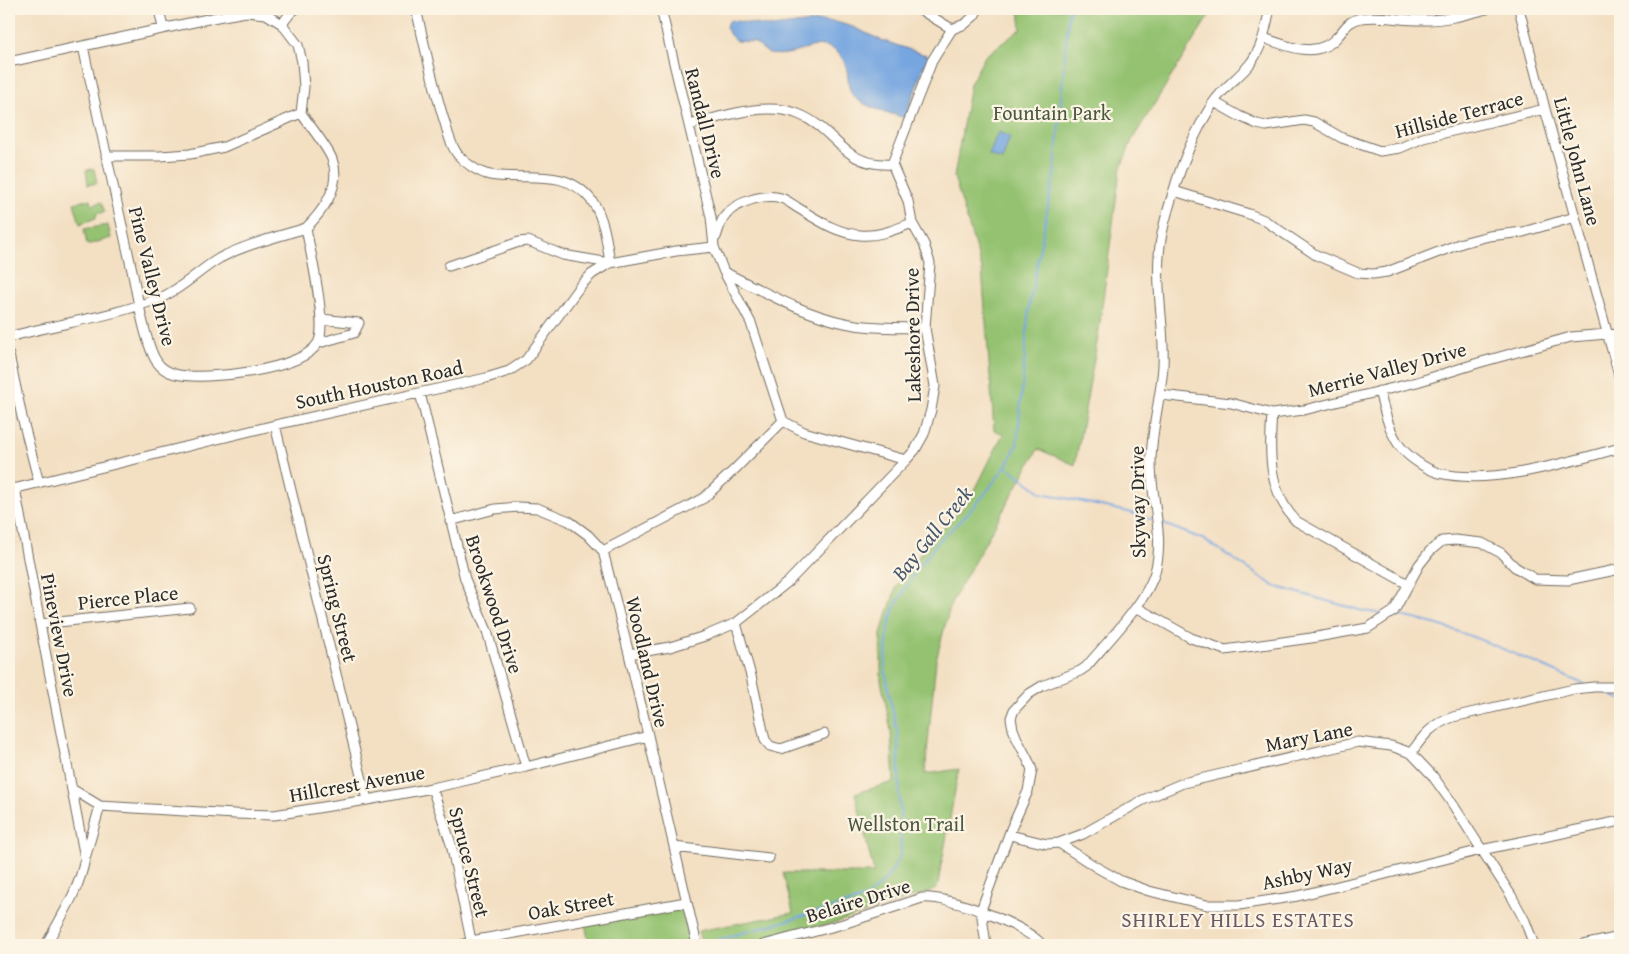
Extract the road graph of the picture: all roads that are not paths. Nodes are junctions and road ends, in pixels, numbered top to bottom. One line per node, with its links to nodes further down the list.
1 (159, 9): 11 (street)
2 (296, 9): 10 (street)
3 (416, 9): 27 (street)
4 (661, 9): 19 (street, Randall Drive)
5 (918, 9): 12 (street)
6 (978, 9): 12 (street)
7 (1270, 9): 13 (street, Skyway Drive)
8 (1487, 9): 13 (street)
9 (1520, 9): 17 (street, Little John Lane)
10 (282, 24): 11 (street); 18 (street)
11 (163, 28): 14 (street)
12 (952, 29): 21 (street)
13 (1264, 38): 16 (street, Skyway Drive)
14 (83, 46): 15 (street); 20 (street, Pine Valley Drive)
15 (9, 62)
16 (1214, 102): 17 (street, Hillside Terrace); 22 (street, Skyway Drive)
17 (1545, 109): 23 (street, Little John Lane)
18 (301, 113): 20 (street); 25 (street)
19 (689, 125): 21 (street); 26 (street, Randall Drive)
20 (106, 156): 30 (street, Pine Valley Drive)
21 (892, 164): 24 (street, Lakeshore Drive)
22 (1174, 191): 23 (street); 41 (street, Skyway Drive)
23 (1575, 217): 33 (street, Little John Lane)
24 (912, 222): 26 (street); 32 (street, Lakeshore Drive)
25 (306, 228): 30 (street); 31 (street)
26 (714, 247): 27 (street, South Houston Road); 29 (street, Randall Drive)
27 (610, 263): 28 (street); 40 (street, South Houston Road)
28 (448, 266)
29 (724, 272): 32 (street); 43 (street, Randall Drive)
30 (139, 305): 35 (street); 36 (street, Pine Valley Drive)
31 (321, 319): 36 (street); 36 (street)
32 (926, 328): 46 (street, Lakeshore Drive)
33 (1607, 334): 34 (street, Merrie Valley Drive); 38 (street, Little John Lane); 39 (street, Merrie Valley Drive)
34 (1620, 336)
35 (9, 337)
36 (319, 343)
37 (9, 355): 47 (street)
38 (1620, 380)
39 (1379, 391): 42 (street, Merrie Valley Drive); 45 (street)
40 (420, 393): 44 (street, South Houston Road); 49 (street, Brookwood Drive)
41 (1161, 395): 42 (street, Merrie Valley Drive); 53 (street, Skyway Drive)
42 (1272, 414): 52 (street)
43 (783, 421): 46 (street); 50 (street)
44 (275, 425): 47 (street, South Houston Road); 65 (street, Spring Street)
45 (1620, 448)
46 (906, 460): 55 (street, Lakeshore Drive)
47 (39, 483): 48 (street, South Houston Road)
48 (12, 489): 56 (street, Pineview Drive)
49 (450, 521): 50 (street); 62 (street, Brookwood Drive)
50 (603, 551): 57 (street, Woodland Drive)
51 (1620, 569): 52 (street)
52 (1408, 584): 53 (street)
53 (1136, 607): 68 (street, Skyway Drive)
54 (190, 608): 56 (street, Pierce Place)
55 (736, 623): 57 (street, Lakeshore Drive); 59 (street)
56 (40, 624): 64 (street, Pineview Drive)
57 (629, 654): 60 (street, Woodland Drive)
58 (1620, 687): 61 (street)
59 (824, 734)
60 (648, 736): 62 (street, Hillcrest Avenue); 70 (street, Woodland Drive)
61 (1410, 753): 69 (street, Mary Lane); 71 (street, Mary Lane)
62 (526, 767): 63 (street, Hillcrest Avenue)
63 (432, 788): 65 (street, Hillcrest Avenue); 78 (street, Spruce Street)
64 (72, 789): 66 (street, Hillcrest Avenue); 72 (street, Pineview Drive)
65 (367, 800): 66 (street, Hillcrest Avenue)
66 (100, 806): 72 (street)
67 (1620, 821): 71 (street, Ashby Way)
68 (1010, 835): 69 (street, Ashby Way); 75 (street, Skyway Drive)
69 (1059, 843): 71 (street, Ashby Way)
70 (674, 847): 73 (street); 74 (street, Woodland Drive)
71 (1481, 850): 84 (street, Mary Lane)
72 (85, 858): 79 (street)
73 (769, 858)
74 (686, 902): 77 (street, Woodland Drive); 78 (street, Oak Street)
75 (980, 910): 81 (street, Belaire Drive); 82 (street); 83 (street, Belaire Drive)
76 (1620, 937): 85 (street)
77 (696, 942)
78 (472, 943): 80 (street, Oak Street)
79 (46, 945)
80 (462, 945)
81 (763, 945)
82 (986, 945)
83 (1042, 945)
84 (1534, 945)
85 (1584, 945)

